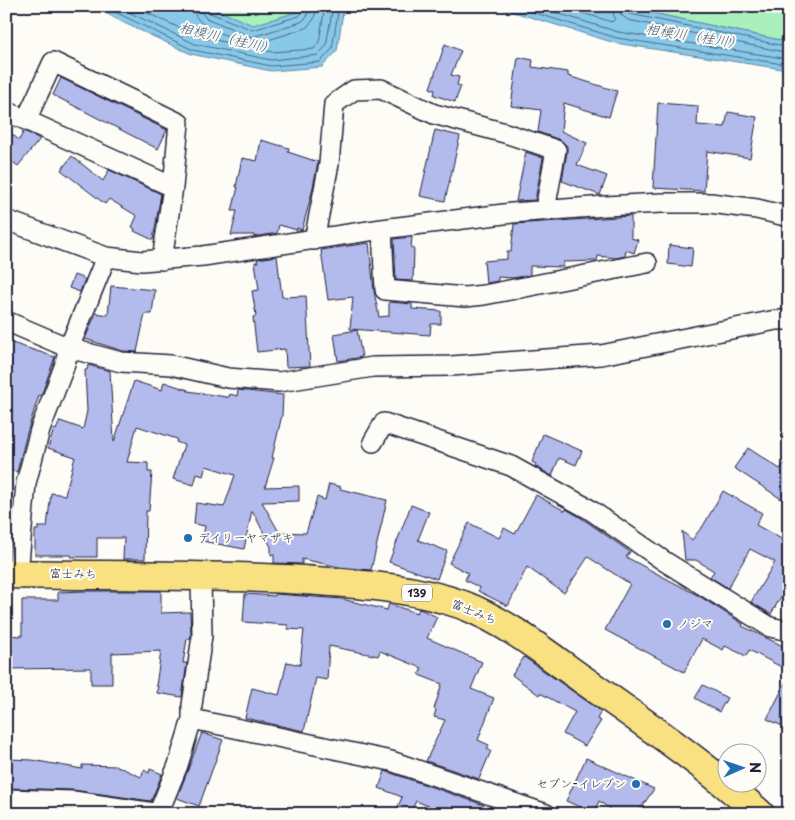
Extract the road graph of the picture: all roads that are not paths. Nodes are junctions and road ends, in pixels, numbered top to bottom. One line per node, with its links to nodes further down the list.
1 (6, 111): 2 (street)
2 (26, 120): 3 (street); 3 (street)
3 (173, 187): 10 (street)
4 (544, 210): 5 (street); 7 (street); 8 (street)
5 (789, 217)
6 (6, 220): 9 (street)
7 (382, 229): 8 (street); 11 (street)
8 (314, 240): 10 (street)
9 (106, 257): 10 (street); 14 (street)
10 (162, 260)
11 (647, 263)
12 (6, 320): 14 (street)
13 (789, 320): 14 (street)
14 (69, 348): 16 (street)
15 (373, 442): 18 (street)
16 (12, 574): 17 (highway, 富士みち / 139)
17 (201, 576): 19 (street); 24 (highway, 富士みち / 139)
18 (789, 632)
19 (192, 720): 21 (street); 22 (street)
20 (6, 799): 22 (street)
21 (526, 811): 23 (street)
22 (160, 814)
23 (546, 814)
24 (760, 814)

